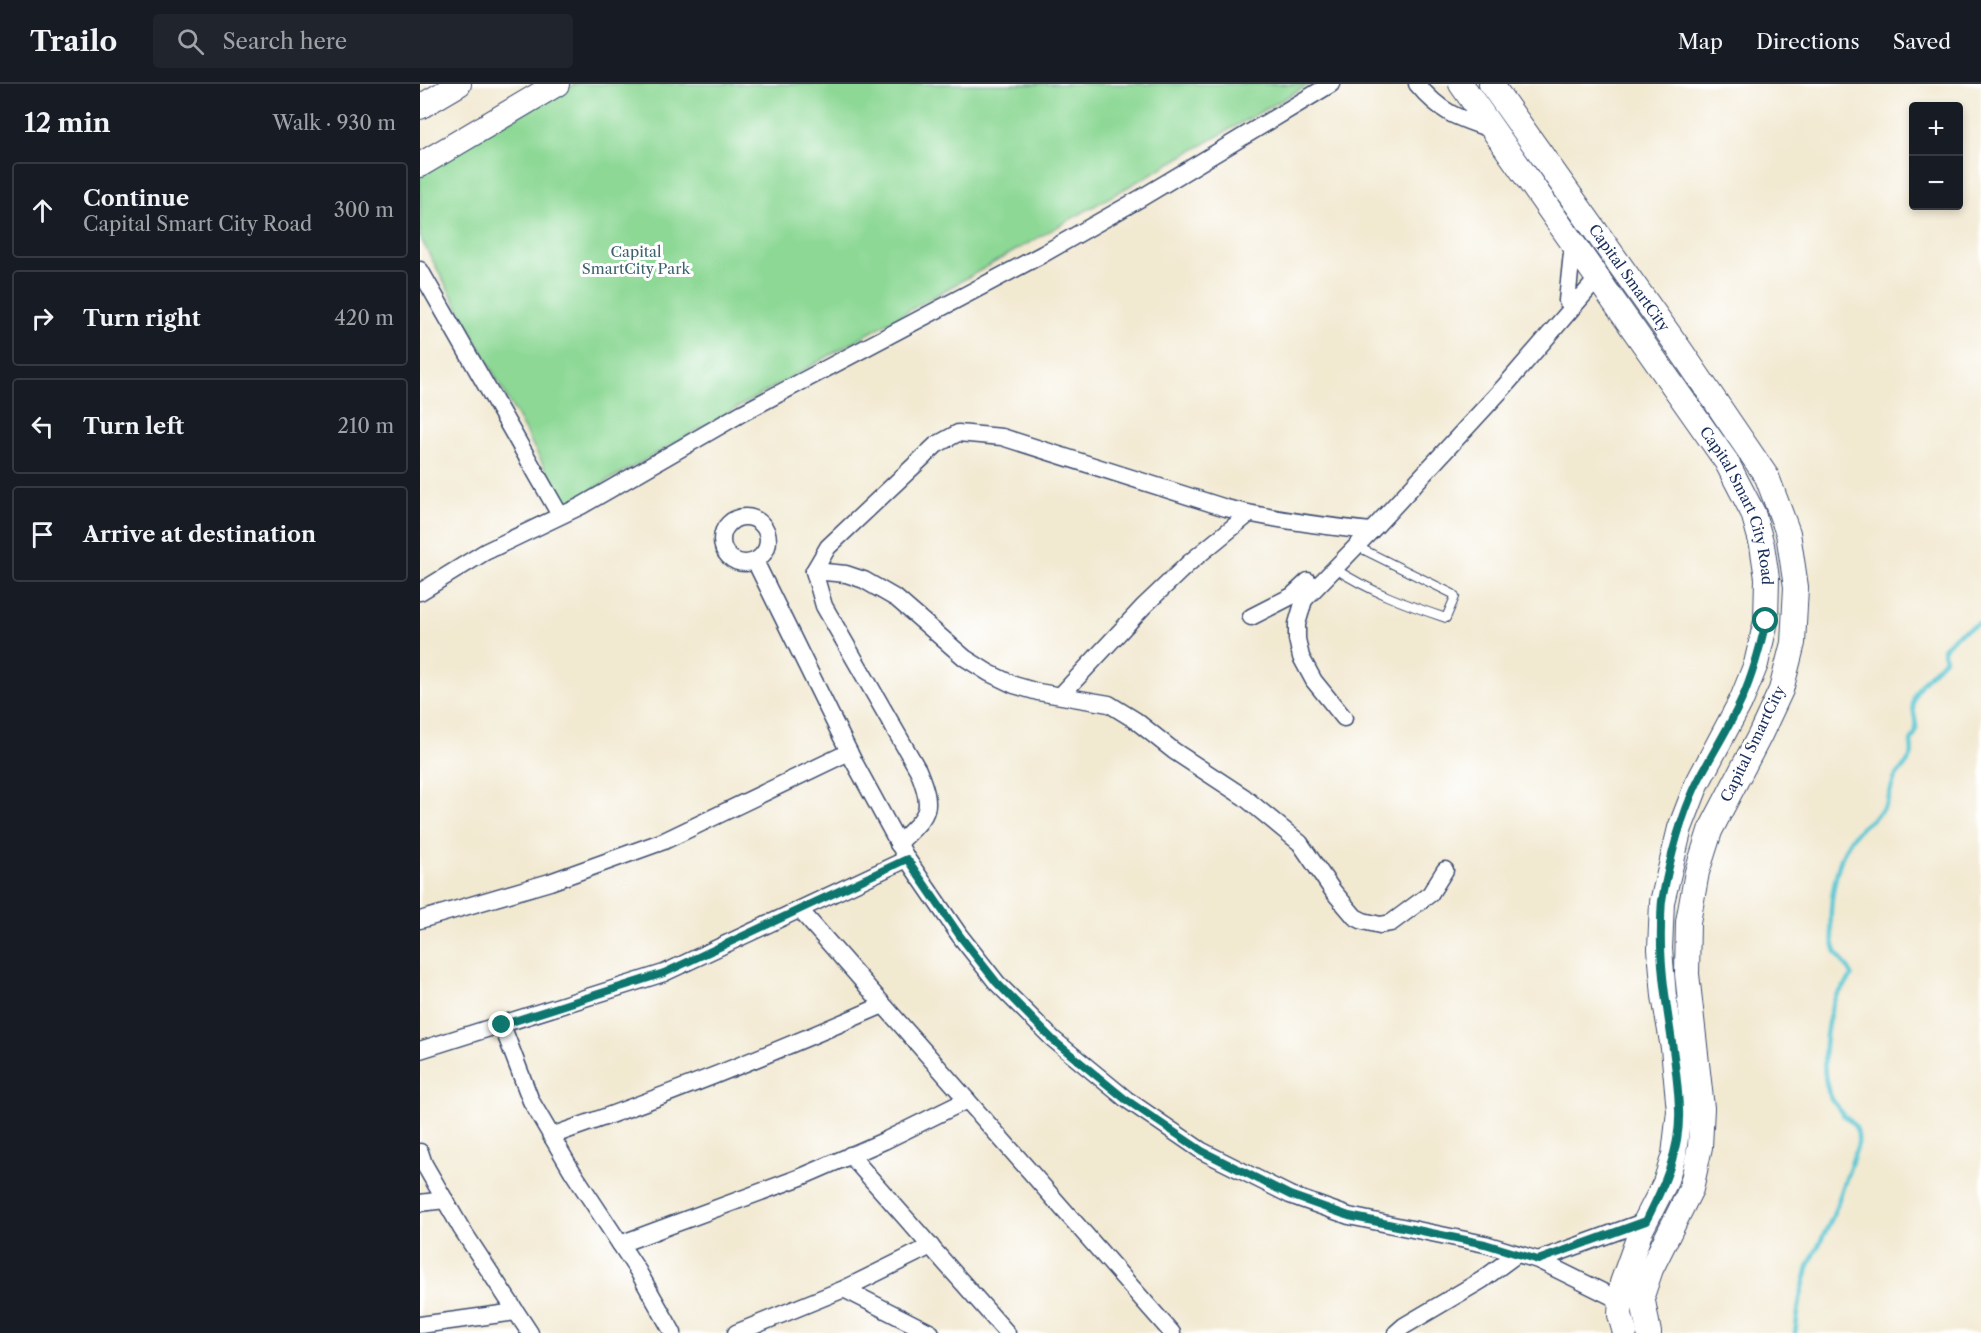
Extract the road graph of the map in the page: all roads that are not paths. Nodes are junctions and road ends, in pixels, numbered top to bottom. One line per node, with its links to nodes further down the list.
1 (459, 84): 7 (street)
2 (557, 84): 9 (street)
3 (1331, 84): 16 (street)
4 (1417, 84): 8 (street)
5 (1461, 84): 8 (street, Capital Smart City Road)
6 (1491, 84): 58 (street, Capital SmartCity)
7 (420, 107)
8 (1495, 130): 10 (street, Capital Smart City Road)
9 (420, 165)
10 (1573, 243): 12 (street, Capital Smart City Road); 14 (street)
11 (420, 270): 16 (street)
12 (1595, 274): 13 (street, Capital Smart City Road); 14 (street)
13 (1612, 298): 14 (street); 41 (street, Capital Smart City Road)
14 (1570, 303): 17 (street)
15 (1249, 514): 17 (street); 20 (street); 24 (street)
16 (560, 515): 21 (street)
17 (1362, 536): 19 (street); 19 (lane); 22 (street)
18 (755, 561): 26 (street)
19 (1334, 568): 22 (street)
20 (814, 572): 24 (street); 27 (street)
21 (420, 591)
22 (1300, 596): 23 (street); 25 (street)
23 (1251, 617)
24 (1061, 695): 29 (street)
25 (1344, 718)
26 (849, 752): 27 (street); 31 (street)
27 (898, 844): 28 (street)
28 (907, 859): 30 (street); 44 (street)
29 (1445, 870)
30 (800, 910): 32 (street); 33 (street)
31 (420, 920)
32 (883, 1005): 35 (street); 36 (street)
33 (502, 1025): 34 (street); 36 (street)
34 (420, 1050)
35 (967, 1100): 38 (street); 55 (street)
36 (552, 1136): 42 (street)
37 (420, 1152): 39 (street)
38 (850, 1155): 42 (street); 43 (street)
39 (445, 1200): 40 (street); 48 (street)
40 (420, 1203)
41 (1646, 1221): 45 (street); 47 (street, Capital Smart City Road)
42 (620, 1244): 51 (street)
43 (931, 1246): 46 (street); 54 (street)
44 (1517, 1254): 45 (street); 56 (street)
45 (1538, 1260): 47 (street)
46 (844, 1289): 52 (street); 53 (street)
47 (1621, 1302): 57 (street, Capital Smart City Road)
48 (516, 1312): 49 (street); 50 (street)
49 (420, 1325)
50 (530, 1333)
51 (673, 1333)
52 (736, 1333)
53 (931, 1333)
54 (1007, 1333)
55 (1172, 1333)
56 (1396, 1333)
57 (1625, 1333)
58 (1649, 1333)

